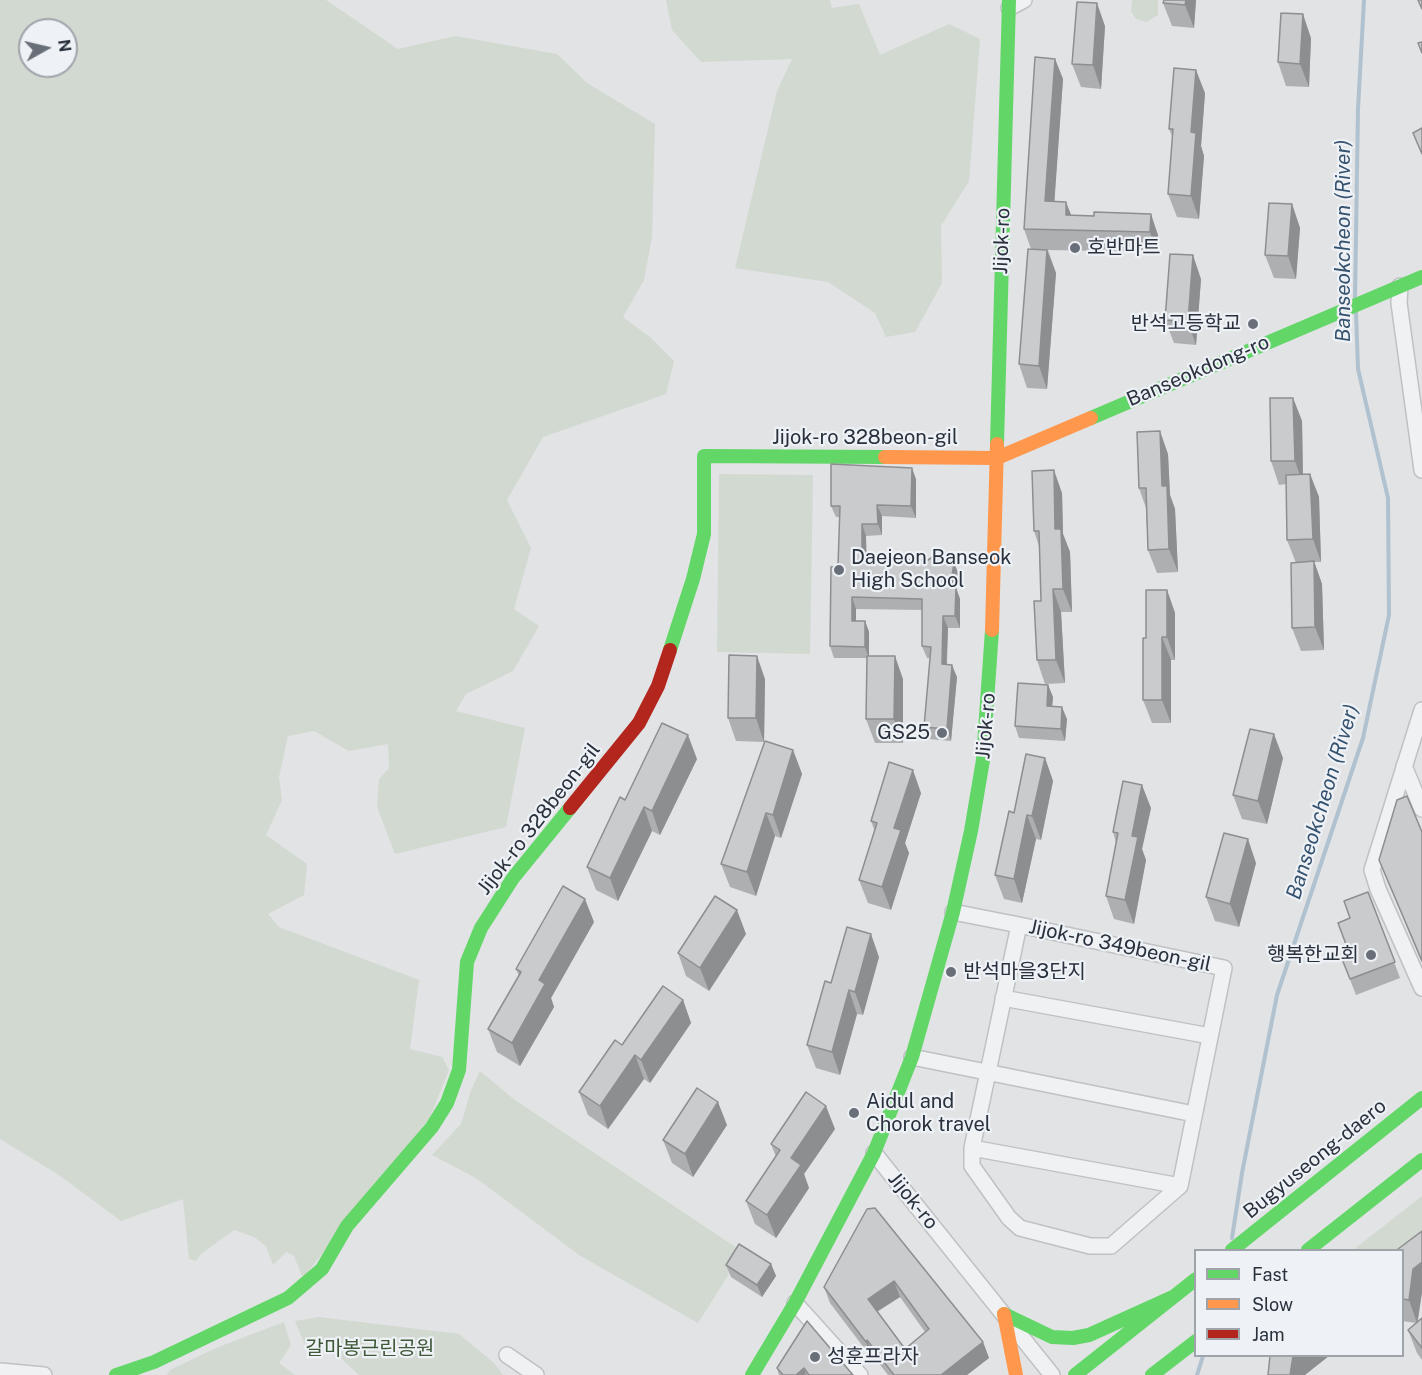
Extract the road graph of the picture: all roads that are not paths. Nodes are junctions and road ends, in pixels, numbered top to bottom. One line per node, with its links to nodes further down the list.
1 (1024, 0): 2 (street)
2 (1009, 4): 5 (street, Jijok-ro)
3 (1422, 277): 4 (street, Banseokdong-ro)
4 (1400, 286): 5 (street, Banseokdong-ro); 6 (street)
5 (997, 458): 10 (street, Jijok-ro); 34 (street, Jijok-ro 328beon-gil)
6 (1422, 470)
7 (1422, 710): 8 (street)
8 (1404, 766): 9 (street); 12 (street)
9 (1422, 809)
10 (953, 912): 11 (street, Jijok-ro 349beon-gil); 15 (street, Jijok-ro)
11 (1019, 925): 13 (street, Jijok-ro 349beon-gil); 14 (street, Jijok-ro 349beon-gil)
12 (1422, 988)
13 (1003, 998): 14 (street); 16 (street, Jijok-ro 349beon-gil)
14 (1210, 1036): 18 (street, Jijok-ro 349beon-gil)
15 (912, 1057): 16 (street); 20 (street, Jijok-ro)
16 (988, 1072): 18 (street); 19 (street, Jijok-ro 349beon-gil)
17 (1422, 1098): 23 (street, Bugyuseong-daero)
18 (1194, 1114): 22 (street, Jijok-ro 349beon-gil)
19 (972, 1148): 22 (street); 22 (street, Jijok-ro 349beon-gil)
20 (874, 1153): 27 (street); 28 (street, Jijok-ro)
21 (1422, 1160): 24 (street)
22 (1180, 1186)
23 (1234, 1249)
24 (1311, 1249)
25 (1194, 1281): 26 (street)
26 (1173, 1297): 28 (street); 40 (street)
27 (795, 1303): 36 (street); 37 (street)
28 (1004, 1314): 38 (street); 39 (street, Jijok-ro)
29 (1194, 1343): 32 (street)
30 (507, 1355): 35 (street)
31 (0, 1371): 33 (street)
32 (1155, 1373)
33 (44, 1375)
34 (116, 1375)
35 (536, 1375)
36 (752, 1375)
37 (860, 1375)
38 (1016, 1375)
39 (1052, 1375)
40 (1075, 1375)

